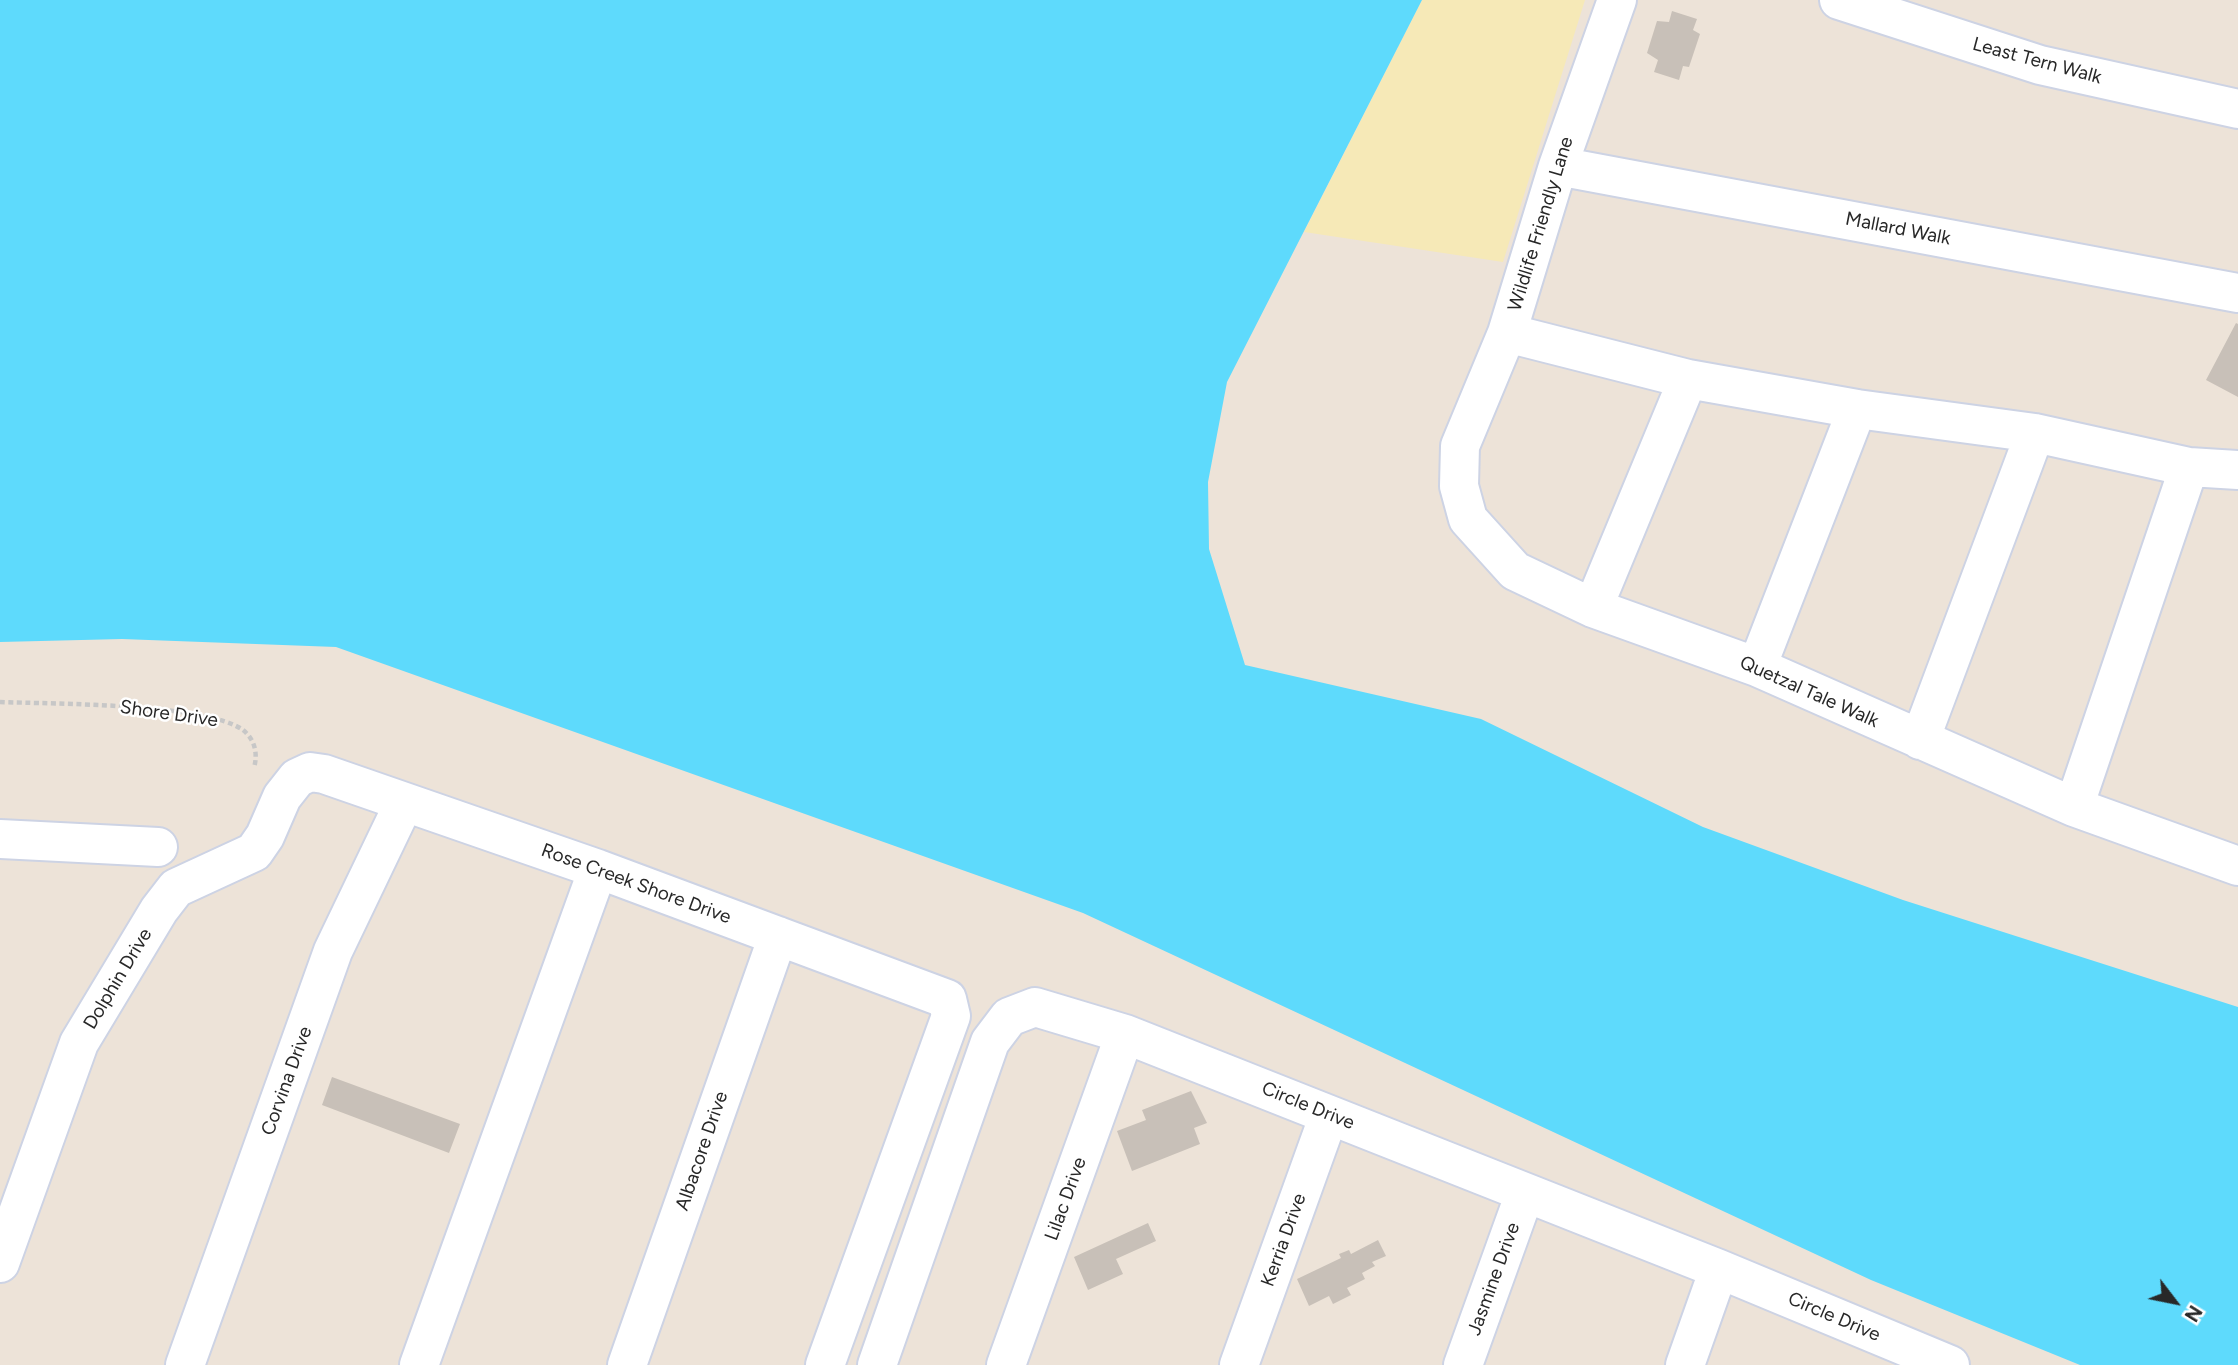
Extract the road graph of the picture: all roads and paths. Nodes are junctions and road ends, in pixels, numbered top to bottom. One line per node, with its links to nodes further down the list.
1 (1617, 0): 4 (street, Wildlife Friendly Lane)
2 (1839, 0): 3 (street, Least Tern Walk)
3 (2238, 109)
4 (1558, 166): 5 (street, Mallard Walk); 6 (street, Wildlife Friendly Lane)
5 (2238, 293)
6 (1507, 333): 7 (street); 10 (street, Wildlife Friendly Lane)
7 (1688, 379): 8 (street); 13 (street)
8 (1857, 409): 9 (street); 14 (street)
9 (2035, 433): 11 (street); 16 (street)
10 (1460, 446): 13 (street, Quetzal Tale Walk)
11 (2189, 467): 12 (street); 20 (street)
12 (2238, 470)
13 (1593, 608): 14 (street, Quetzal Tale Walk)
14 (1757, 667): 16 (street, Quetzal Tale Walk)
15 (0, 702): 18 (path, Shore Drive)
16 (1920, 740): 20 (street, Quetzal Tale Walk)
17 (324, 774): 19 (street, Rose Creek Shore Drive); 29 (street, Dolphin Drive)
18 (252, 776)
19 (404, 803): 24 (street, Rose Creek Shore Drive); 32 (street, Corvina Drive)
20 (2074, 807): 23 (street, Quetzal Tale Walk)
21 (0, 839): 22 (street)
22 (158, 847)
23 (2238, 866)
24 (598, 869): 25 (street, Rose Creek Shore Drive); 33 (street)
25 (778, 936): 34 (street, Albacore Drive); 35 (street, Rose Creek Shore Drive)
26 (1125, 1034): 27 (street, Circle Drive); 36 (street, Circle Drive); 37 (street, Lilac Drive)
27 (1329, 1115): 28 (street, Circle Drive); 38 (street, Kerria Drive)
28 (1525, 1193): 30 (street, Circle Drive); 39 (street, Jasmine Drive)
29 (0, 1263)
30 (1719, 1269): 31 (street, Circle Drive); 40 (street)
31 (1899, 1355): 41 (street, Circle Drive)
32 (185, 1365)
33 (419, 1365)
34 (627, 1365)
35 (825, 1365)
36 (877, 1365)
37 (1006, 1365)
38 (1239, 1365)
39 (1463, 1365)
40 (1685, 1365)
41 (1950, 1365)

